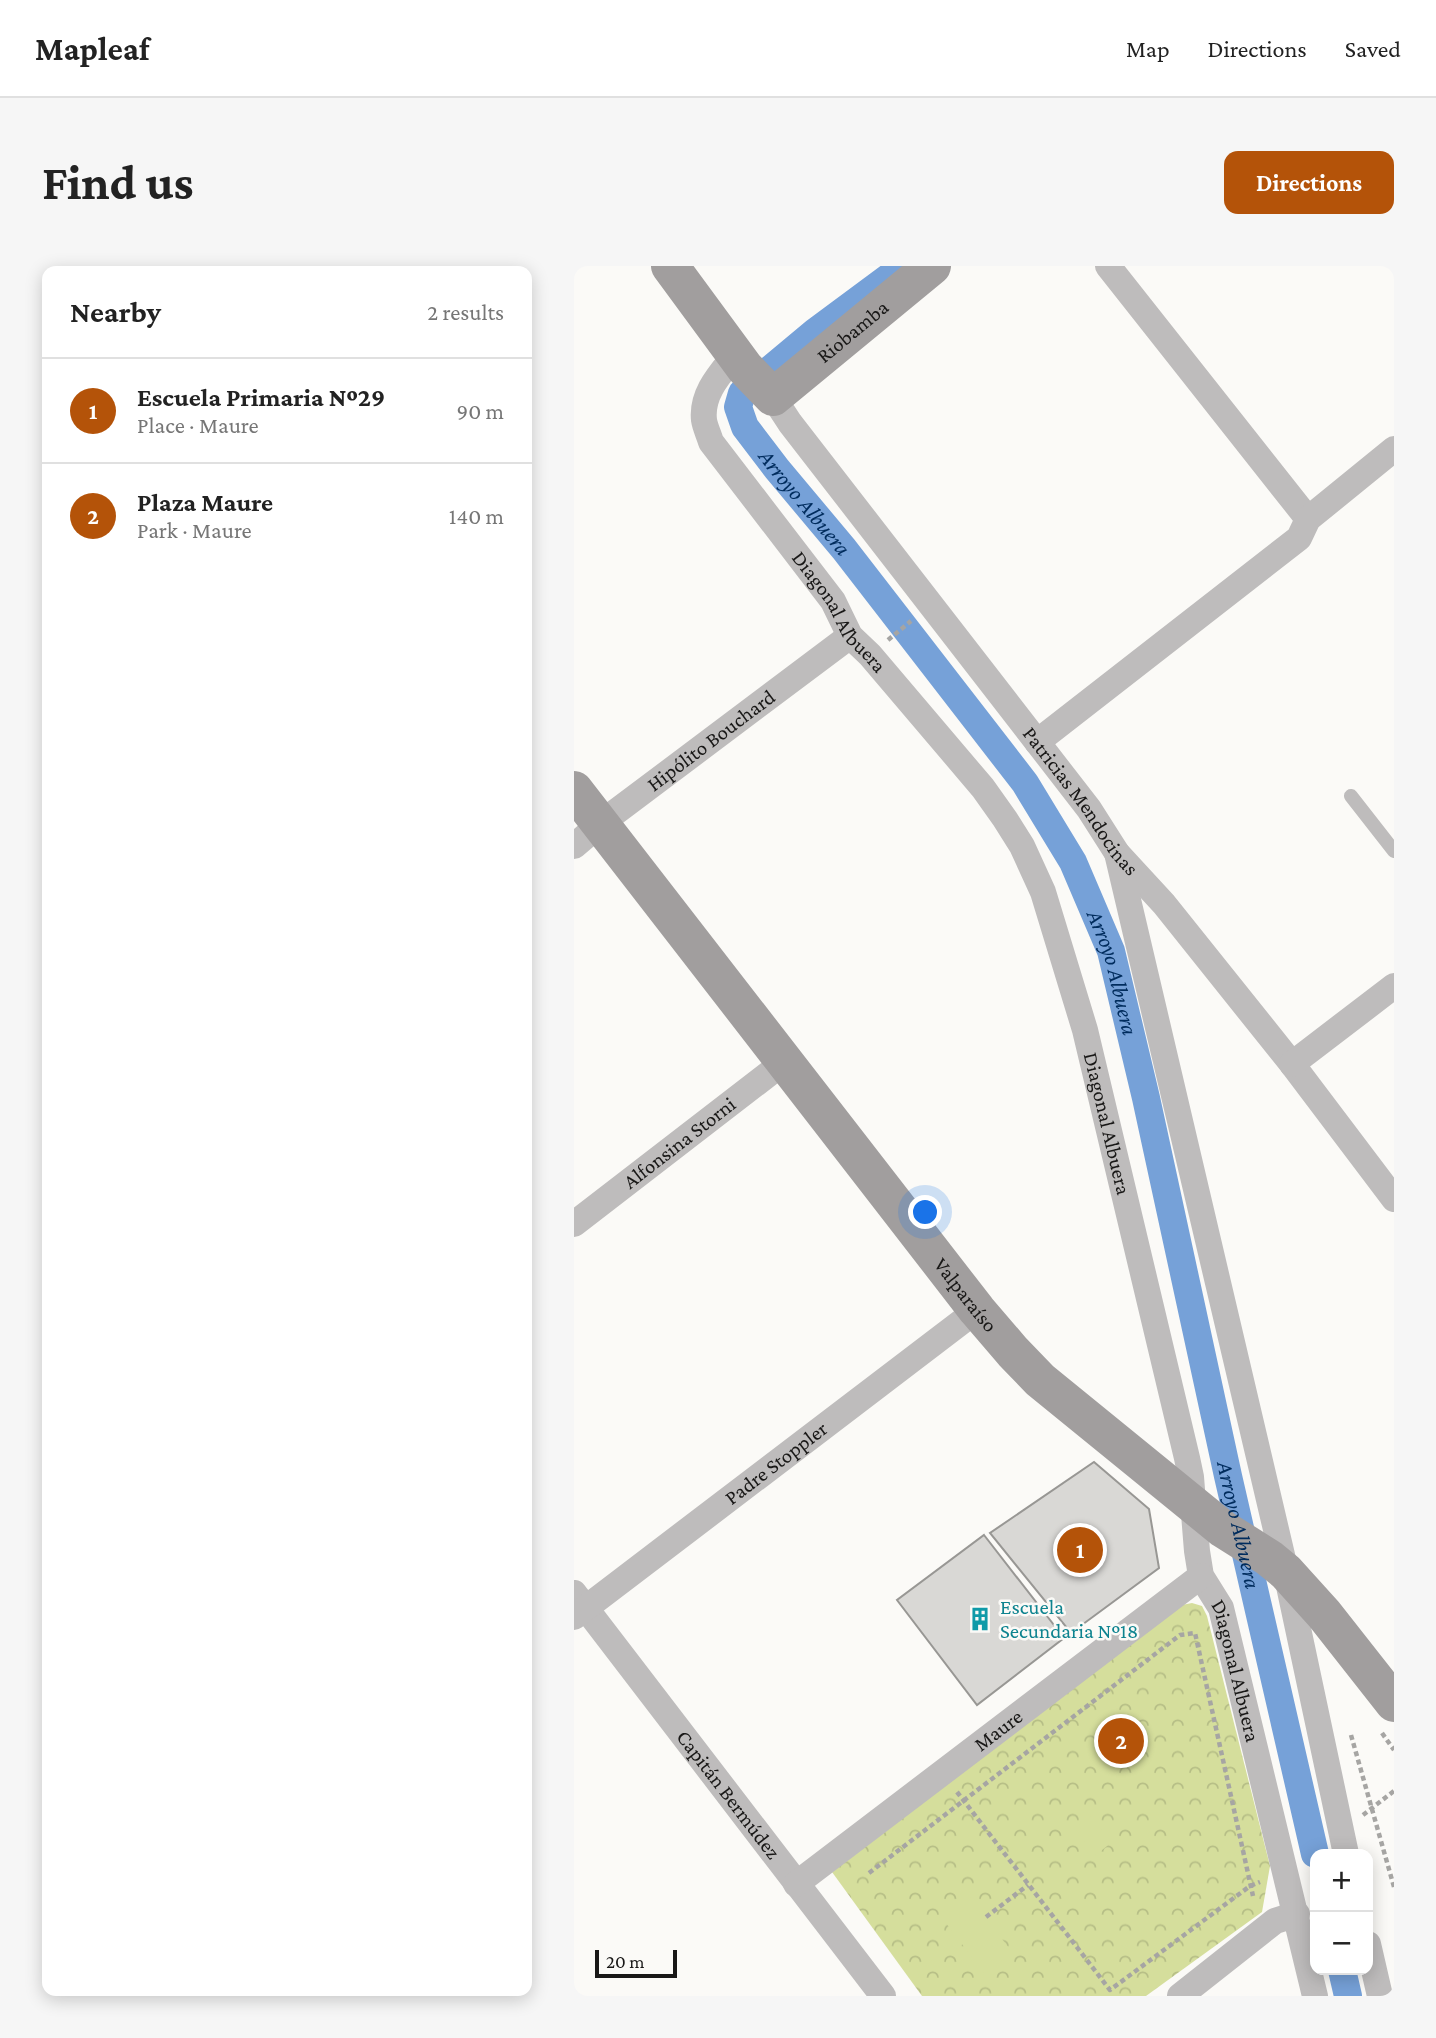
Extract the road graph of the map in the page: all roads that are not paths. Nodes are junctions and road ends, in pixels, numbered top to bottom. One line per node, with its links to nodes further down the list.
1 (670, 266): 4 (street, Patricias Mendocinas)
2 (932, 266): 4 (street, Riobamba)
3 (1108, 266): 6 (street)
4 (754, 376): 7 (street, Diagonal Albuera); 8 (street, Patricias Mendocinas)
5 (1394, 449): 6 (street)
6 (1308, 519): 8 (street)
7 (850, 636): 10 (street, Hipólito Bouchard); 19 (street, Diagonal Albuera)
8 (1037, 742): 12 (street, Patricias Mendocinas)
9 (1351, 796): 11 (lane)
10 (582, 815): 14 (street, Valparaíso)
11 (1394, 851)
12 (1117, 853): 15 (street, Patricias Mendocinas); 20 (street)
13 (1394, 986): 15 (street)
14 (784, 1062): 17 (street, Alfonsina Storni); 18 (street, Valparaíso)
15 (1292, 1064): 16 (street, Patricias Mendocinas)
16 (1394, 1199)
17 (574, 1224)
18 (977, 1310): 19 (street, Valparaíso); 22 (street, Padre Stoppler)
19 (1209, 1518): 20 (street, Valparaíso); 21 (street, Diagonal Albuera)
20 (1277, 1565): 23 (street, Valparaíso); 24 (street)
21 (1201, 1576): 25 (street, Maure); 26 (street, Diagonal Albuera)
22 (578, 1606): 25 (street, Capitán Bermúdez)
23 (1394, 1703)
24 (1345, 1849)
25 (796, 1884): 28 (street, Capitán Bermúdez)
26 (1297, 1914): 29 (street); 30 (street, Diagonal Albuera)
27 (1373, 1966): 31 (street)
28 (884, 1996)
29 (1180, 1996)
30 (1315, 1996)
31 (1380, 1996)

